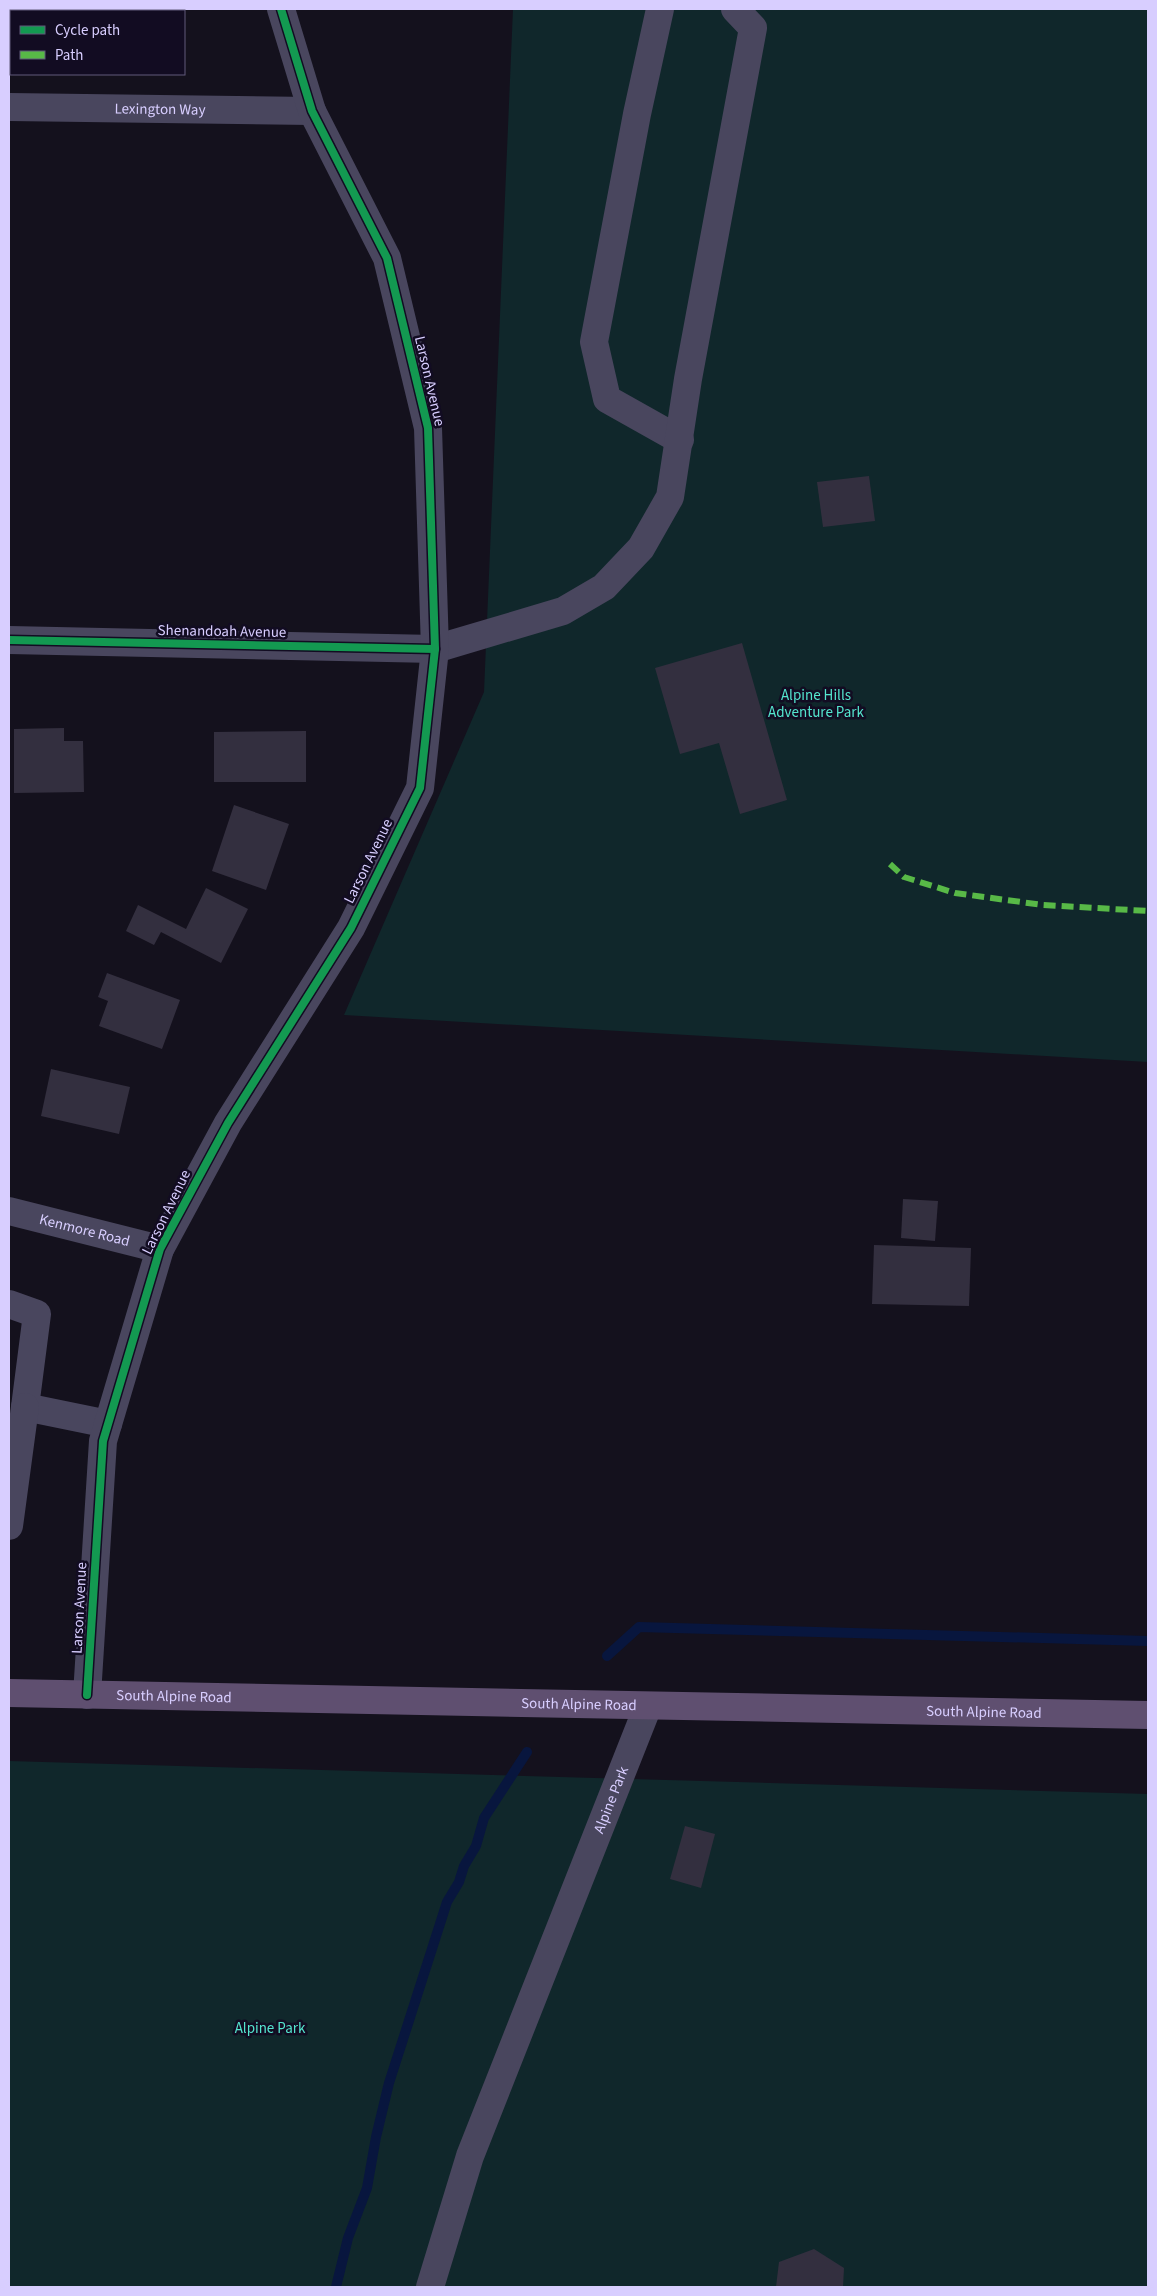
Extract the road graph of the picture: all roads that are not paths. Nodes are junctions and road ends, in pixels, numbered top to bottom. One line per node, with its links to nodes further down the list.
1 (281, 9): 5 (street, Larson Avenue)
2 (660, 9): 6 (street)
3 (736, 9): 6 (street, Shenandoah Avenue)
4 (9, 107): 5 (street, Lexington Way)
5 (312, 111): 8 (street, Larson Avenue)
6 (680, 440): 8 (street, Shenandoah Avenue)
7 (9, 640): 8 (street, Shenandoah Avenue)
8 (435, 649): 10 (street, Larson Avenue)
9 (9, 1211): 10 (street, Kenmore Road)
10 (160, 1249): 13 (street, Larson Avenue)
11 (9, 1304): 12 (street)
12 (25, 1407): 13 (street); 14 (street)
13 (108, 1424): 16 (street, Larson Avenue)
14 (9, 1526)
15 (9, 1693): 16 (main road, South Alpine Road)
16 (87, 1695): 17 (main road, South Alpine Road)
17 (648, 1706): 18 (main road, South Alpine Road); 19 (street, Alpine Park)
18 (1148, 1715)
19 (430, 2287)

